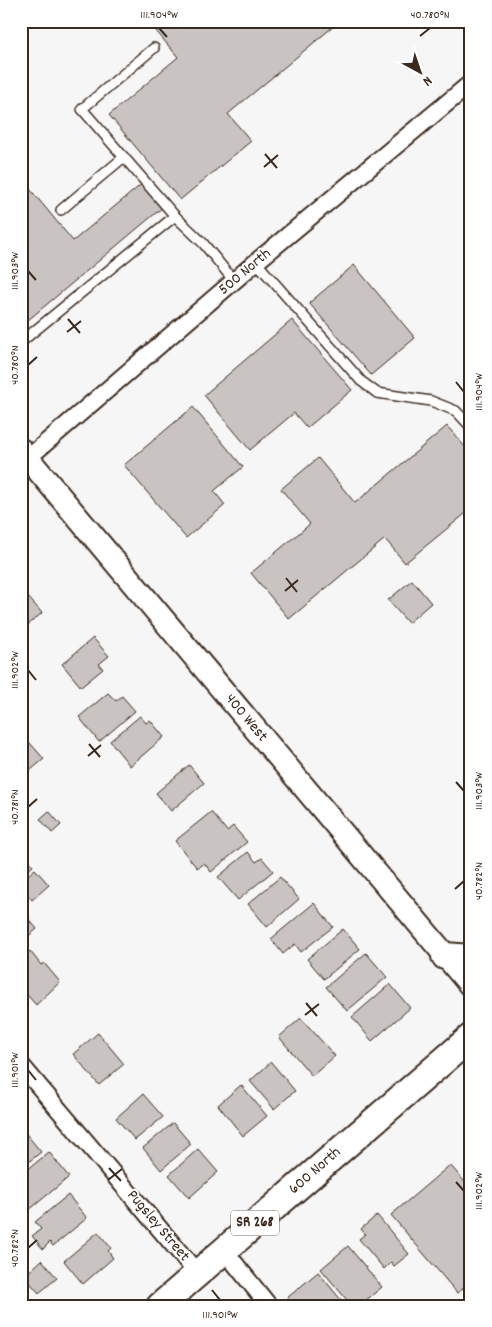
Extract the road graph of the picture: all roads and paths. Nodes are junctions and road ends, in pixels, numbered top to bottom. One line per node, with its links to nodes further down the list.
1 (154, 48): 3 (lane)
2 (471, 83): 6 (street, 500 North)
3 (124, 157): 4 (lane); 5 (lane)
4 (60, 210)
5 (176, 216): 7 (lane); 8 (lane)
6 (256, 262): 7 (street, 500 North); 9 (lane)
7 (234, 281): 10 (street, 500 North)
8 (21, 342)
9 (471, 427)
10 (23, 457): 11 (street, 400 West)
11 (445, 956): 12 (main road); 13 (street, 400 West)
12 (471, 958)
13 (471, 986)
14 (471, 1037): 16 (main road, 600 North / SR 268)
15 (21, 1065): 17 (street, Pugsley Street)
16 (224, 1250): 17 (main road, 600 North / SR 268); 19 (street)
17 (197, 1273): 18 (main road, 600 North / SR 268)
18 (160, 1306)
19 (269, 1306)

